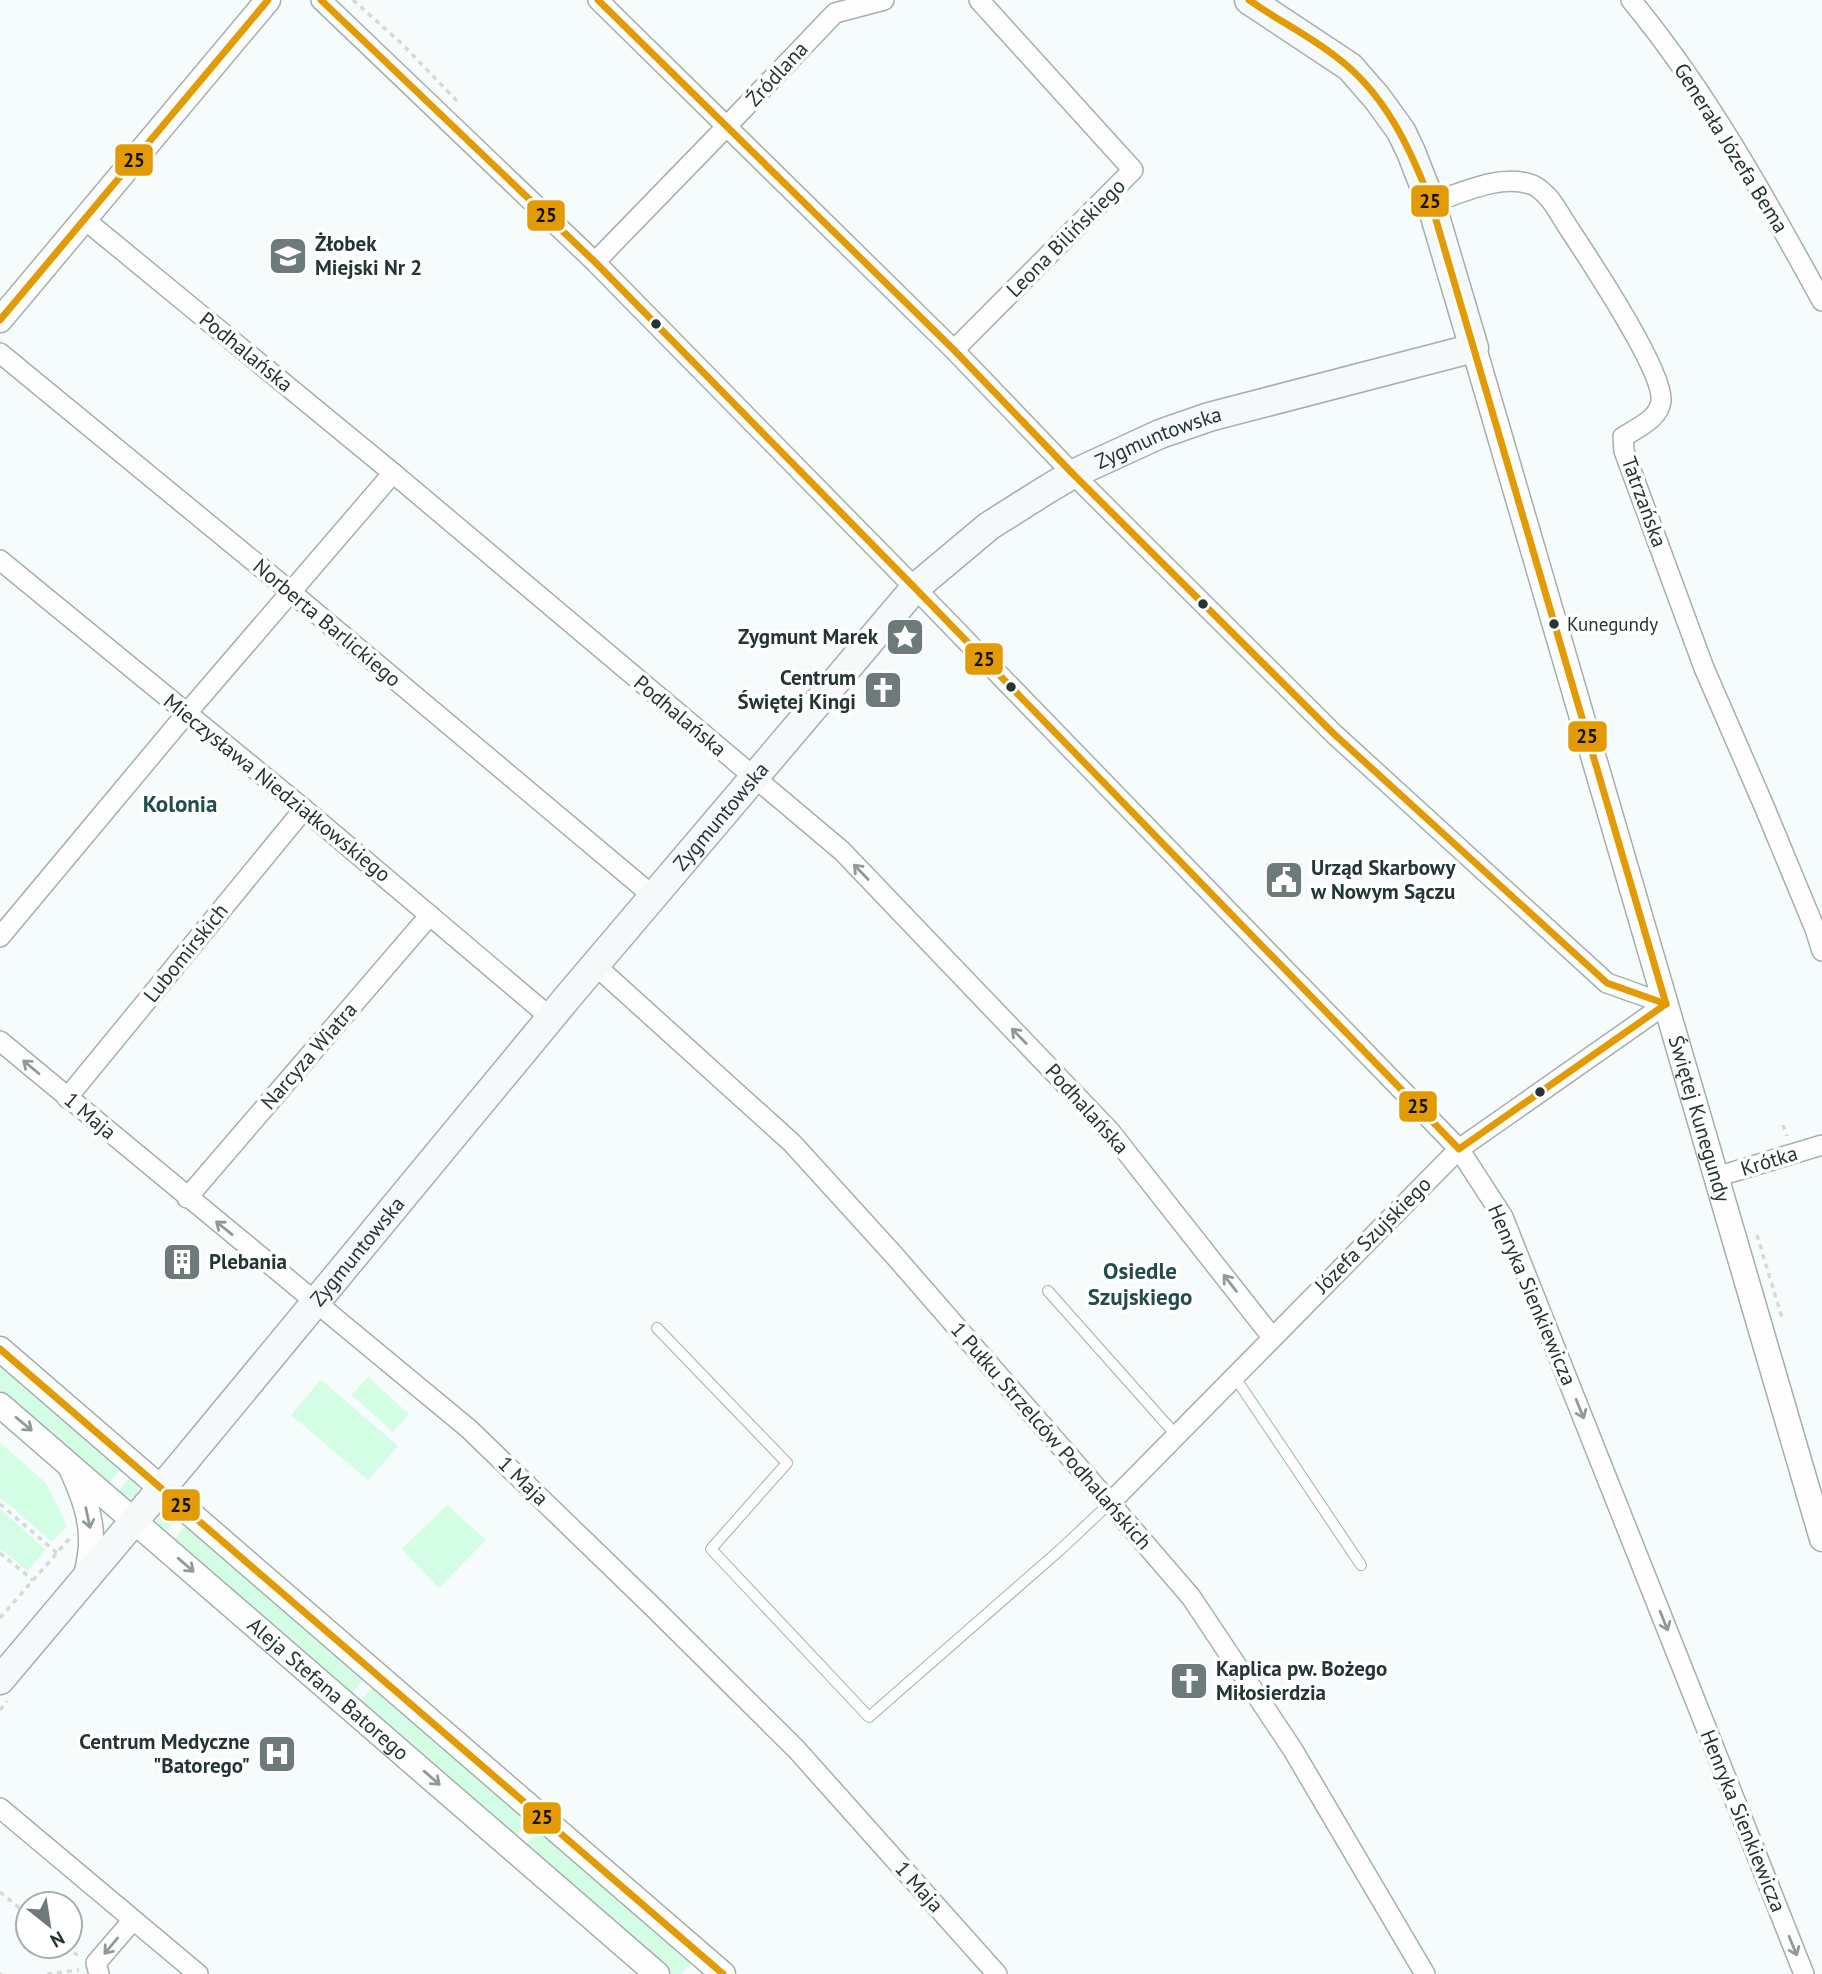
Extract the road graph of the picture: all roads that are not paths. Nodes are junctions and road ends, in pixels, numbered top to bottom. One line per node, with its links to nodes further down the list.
1 (268, 0): 10 (street)
2 (321, 0): 11 (street, Henryka Sienkiewicza)
3 (598, 0): 8 (street)
4 (884, 0): 8 (street, Źródlana)
5 (979, 0): 15 (street, Leona Bilińskiego)
6 (1249, 0): 9 (main road, Świętej Kunegundy)
7 (1632, 0): 12 (street, Generała Józefa Bema)
8 (727, 126): 11 (street, Źródlana); 15 (street)
9 (1431, 203): 14 (main road, Świętej Kunegundy); 27 (street, Tatrzańska)
10 (84, 219): 13 (street); 17 (street, Podhalańska)
11 (595, 262): 20 (street, Henryka Sienkiewicza)
12 (1822, 300)
13 (0, 320)
14 (1474, 348): 18 (main road, Zygmuntowska); 31 (street, Świętej Kunegundy)
15 (954, 350): 18 (street)
16 (0, 353): 21 (street, Norberta Barlickiego)
17 (393, 473): 21 (street); 23 (street, Podhalańska)
18 (1073, 474): 20 (main road, Zygmuntowska); 31 (street)
19 (0, 560): 22 (street, Mieczysława Niedziałkowskiego)
20 (915, 588): 23 (main road, Zygmuntowska); 36 (street, Henryka Sienkiewicza)
21 (291, 592): 22 (street); 25 (street, Norberta Barlickiego)
22 (186, 714): 24 (street, Mieczysława Niedziałkowskiego); 28 (street)
23 (754, 779): 25 (main road, Zygmuntowska); 42 (street, Podhalańska, one-way to 23)
24 (304, 809): 26 (street, Mieczysława Niedziałkowskiego); 34 (street, Lubomirskich)
25 (653, 896): 30 (main road, Zygmuntowska)
26 (430, 915): 32 (street, Mieczysława Niedziałkowskiego); 38 (street, Narcyza Wiatra)
27 (1818, 927): 29 (street, Tatrzańska)
28 (0, 937)
29 (1822, 951)
30 (595, 965): 32 (main road, Zygmuntowska); 49 (street, 1 Pułku Strzelców Podhalańskich)
31 (1666, 1004): 36 (street, Józefa Szujskiego); 37 (street, Świętej Kunegundy)
32 (551, 1018): 40 (main road, Zygmuntowska)
33 (0, 1041): 34 (street, 1 Maja, one-way to 33)
34 (67, 1098): 38 (street, 1 Maja)
35 (1822, 1145): 37 (street, Krótka)
36 (1458, 1149): 42 (street, Józefa Szujskiego); 63 (street, Henryka Sienkiewicza, one-way to 63)
37 (1716, 1177): 51 (street, Świętej Kunegundy)
38 (187, 1198): 40 (street, 1 Maja, one-way to 38)
39 (1048, 1291): 46 (lane)
40 (316, 1301): 48 (main road, Zygmuntowska); 61 (street, 1 Maja)
41 (657, 1328): 49 (lane)
42 (1272, 1336): 44 (street, Józefa Szujskiego)
43 (0, 1349): 48 (street, Aleja Stefana Batorego)
44 (1234, 1376): 46 (street, Józefa Szujskiego); 52 (lane)
45 (0, 1405): 47 (street, Aleja Stefana Batorego, one-way to 47)
46 (1176, 1436): 49 (street, Józefa Szujskiego)
47 (67, 1461): 50 (street, Aleja Stefana Batorego); 53 (street, one-way to 53)
48 (162, 1488): 50 (main road, Zygmuntowska); 60 (street, Aleja Stefana Batorego)
49 (1110, 1503): 62 (street, 1 Pułku Strzelców Podhalańskich)
50 (135, 1520): 53 (main road, Zygmuntowska); 59 (street, Aleja Stefana Batorego, one-way to 59)
51 (1822, 1539)
52 (1361, 1565)
53 (86, 1578): 54 (main road, Zygmuntowska)
54 (3, 1669)
55 (0, 1808): 56 (street)
56 (133, 1920): 57 (street, one-way to 57); 58 (street)
57 (90, 1972)
58 (198, 1974)
59 (657, 1974)
60 (723, 1974)
61 (997, 1974)
62 (1425, 1974)
63 (1804, 1974)

